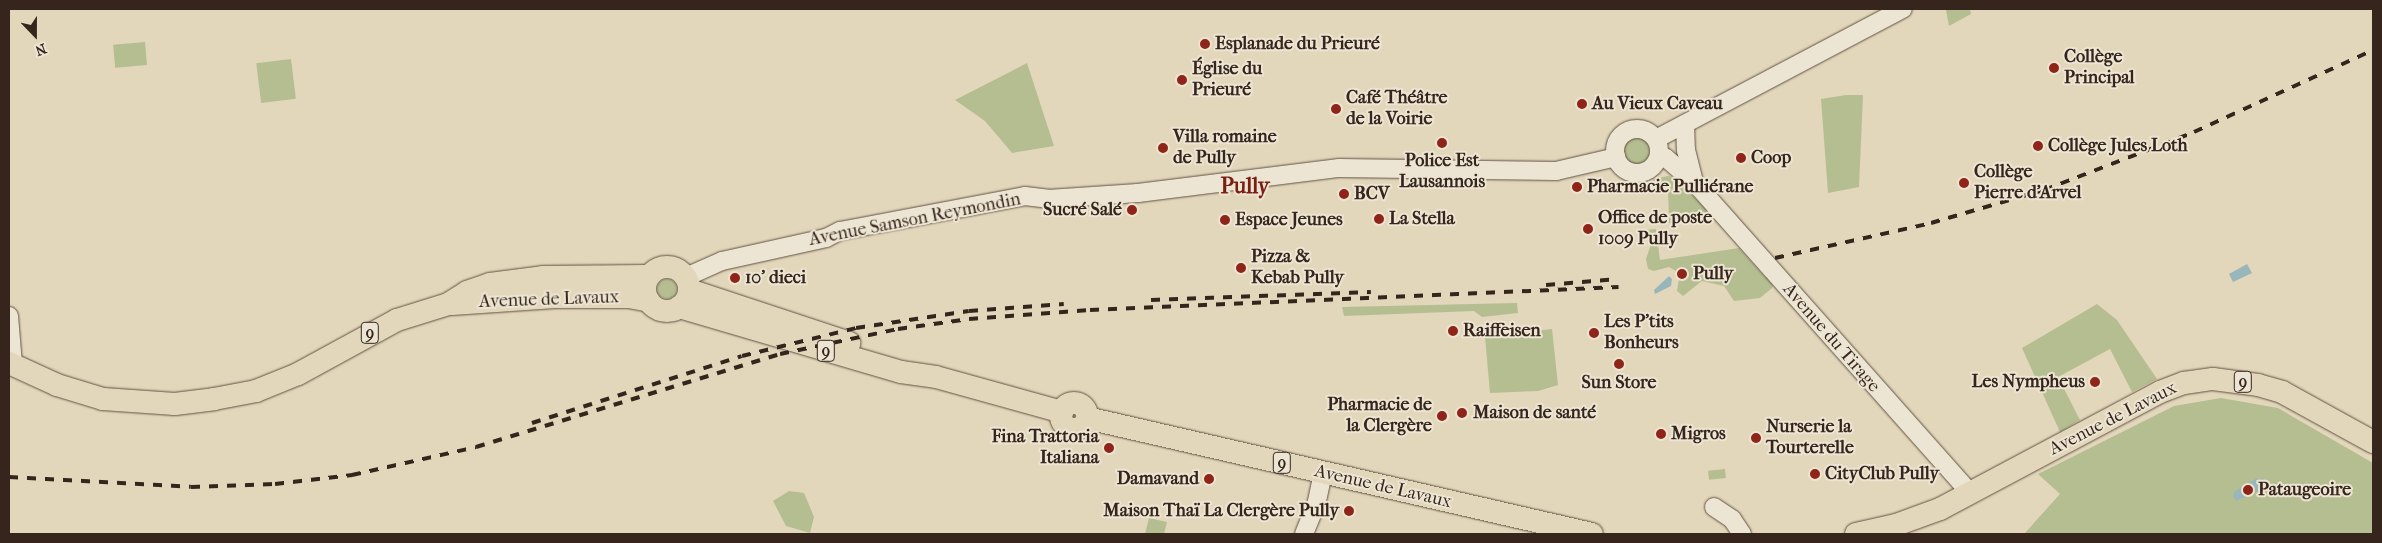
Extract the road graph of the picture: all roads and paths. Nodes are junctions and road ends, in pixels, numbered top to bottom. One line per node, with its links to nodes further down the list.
1 (1903, 9): 2 (street)
2 (1685, 124): 3 (street); 5 (street, Avenue du Tirage)
3 (1657, 148): 4 (street); 4 (street); 5 (street, Avenue du Tirage)
4 (1616, 157): 7 (street, Avenue Samson Reymondin)
5 (1694, 182): 14 (street, Avenue du Tirage)
6 (649, 276): 7 (main road); 8 (main road); 9 (main road, Avenue de Lavaux / 9)
7 (685, 291): 8 (main road); 13 (main road, Avenue de Lavaux / 9)
8 (649, 301): 9 (main road, Avenue de Lavaux / 9)
9 (448, 304): 11 (main road, Avenue de Lavaux / 9)
10 (9, 316): 11 (street)
11 (11, 364)
12 (2373, 442): 14 (main road, Avenue de Lavaux / 9)
13 (1323, 473): 17 (street); 18 (main road, Avenue de Lavaux)
14 (1970, 492): 20 (main road, Avenue de Lavaux / 9)
15 (1714, 507): 16 (street)
16 (1731, 527): 19 (street)
17 (1304, 534)
18 (1592, 534)
19 (1742, 534)
20 (1856, 534)

